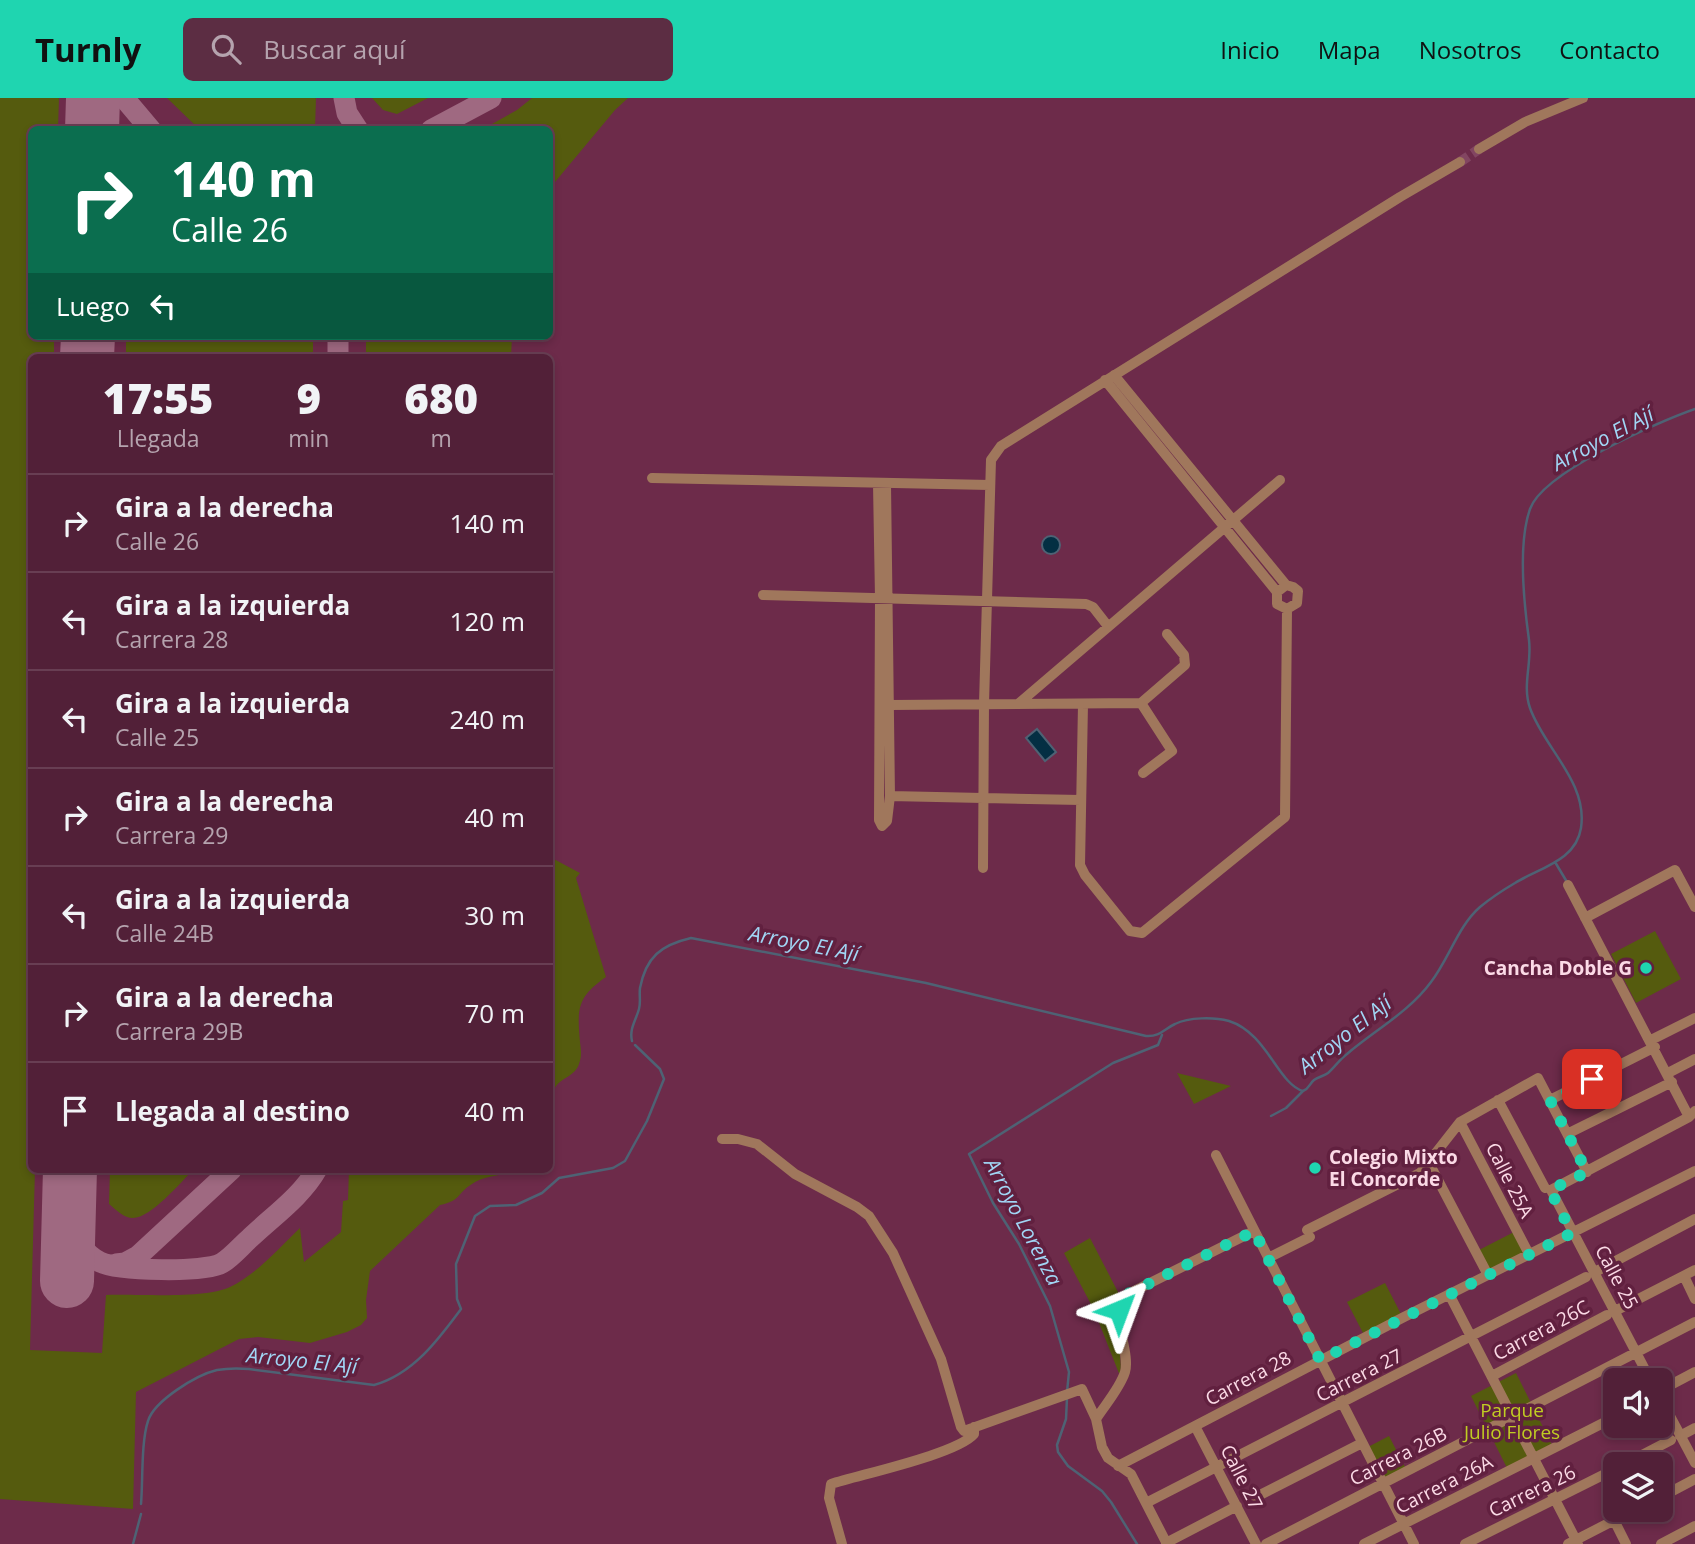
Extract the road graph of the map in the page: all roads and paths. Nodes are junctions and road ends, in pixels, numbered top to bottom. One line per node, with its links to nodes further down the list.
1 (1583, 98): 2 (street)
2 (1479, 149)
3 (1460, 162): 4 (street)
4 (1109, 377): 8 (street); 9 (street)
5 (652, 478): 7 (street)
6 (1280, 480): 9 (street)
7 (882, 484): 8 (street); 13 (street)
8 (990, 485): 14 (street)
9 (1228, 524): 10 (street); 11 (street); 16 (street)
10 (1286, 586): 11 (street); 15 (street)
11 (1277, 592): 15 (street)
12 (763, 595): 13 (street)
13 (884, 598): 14 (street); 22 (street); 24 (street)
14 (987, 601): 16 (street); 19 (street)
15 (1287, 609): 26 (street)
16 (1107, 625): 20 (street)
17 (1167, 634): 18 (street)
18 (1141, 703): 21 (street); 23 (street)
19 (984, 704): 20 (street); 22 (street); 25 (street)
20 (1018, 704): 21 (street)
21 (1083, 704): 26 (street)
22 (890, 705): 24 (street)
23 (1143, 773)
24 (890, 796): 25 (street)
25 (984, 798): 26 (street); 27 (street)
26 (1081, 800)
27 (983, 868)
28 (1568, 885): 30 (street)
29 (1695, 907): 30 (street)
30 (1585, 918): 32 (street)
31 (1695, 1018): 32 (street)
32 (1653, 1044): 34 (street); 36 (street)
33 (1695, 1059): 34 (street)
34 (1670, 1077): 37 (street); 39 (street)
35 (1498, 1100): 36 (street); 38 (street); 45 (street, Calle 25)
36 (1550, 1100): 39 (street)
37 (1692, 1114): 44 (street)
38 (1460, 1122): 42 (street); 49 (street, Calle 25A)
39 (1569, 1133): 44 (street)
40 (723, 1139): 71 (street)
41 (1216, 1155): 47 (street)
42 (1428, 1161): 50 (street); 52 (street)
43 (1695, 1171): 48 (street, Carrera 28)
44 (1587, 1172): 45 (street)
45 (1548, 1189): 48 (street, Calle 25)
46 (1695, 1219): 53 (street, Carrera 27)
47 (1254, 1231): 50 (street); 68 (street)
48 (1572, 1233): 49 (street, Carrera 28); 53 (street, Calle 25)
49 (1529, 1254): 52 (street, Carrera 28)
50 (1268, 1258): 61 (street)
51 (1695, 1270): 54 (street, Carrera 26C)
52 (1488, 1275): 55 (street, Carrera 28)
53 (1590, 1275): 57 (street, Calle 25); 59 (street, Carrera 27)
54 (1684, 1276): 56 (street); 57 (street, Carrera 26C)
55 (1450, 1294): 59 (street); 61 (street, Carrera 28)
56 (1695, 1299)
57 (1611, 1313): 60 (street, Calle 25); 64 (street, Carrera 26C)
58 (1695, 1321): 60 (street, Carrera 26B)
59 (1471, 1337): 64 (street); 66 (street, Carrera 27)
60 (1636, 1352): 62 (street, Calle 25); 67 (street, Carrera 26B)
61 (1320, 1360): 66 (street); 70 (street, Carrera 28)
62 (1644, 1368)
63 (1695, 1372): 65 (street)
64 (1492, 1376): 67 (street)
65 (1673, 1384)
66 (1342, 1403): 75 (street); 80 (street, Carrera 27)
67 (1512, 1416): 77 (street); 83 (street, Carrera 26B)
68 (1096, 1419): 71 (street); 79 (street)
69 (1603, 1424): 77 (street, Carrera 26A)
70 (1195, 1426): 79 (street, Carrera 28); 80 (street, Calle 27)
71 (974, 1427): 95 (street)
72 (1695, 1428): 74 (street)
73 (1673, 1430): 74 (street)
74 (1676, 1438): 76 (street); 78 (street)
75 (1362, 1443): 83 (street); 85 (street)
76 (1649, 1452)
77 (1534, 1458): 86 (street); 91 (street, Carrera 26A)
78 (1695, 1463)
79 (1118, 1466): 87 (street)
80 (1217, 1466): 87 (street, Carrera 27); 88 (street, Calle 27)
81 (1603, 1475): 86 (street, Carrera 26)
82 (1695, 1479): 84 (street)
83 (1383, 1483): 91 (street); 97 (street, Carrera 26B)
84 (1673, 1491)
85 (1256, 1497)
86 (1555, 1500): 94 (street); 100 (street, Carrera 26)
87 (1146, 1503): 93 (street)
88 (1237, 1506): 93 (street); 96 (street, Calle 27)
89 (1611, 1522): 94 (street)
90 (1615, 1522): 101 (street)
91 (1404, 1524): 98 (street, Carrera 26A); 99 (street)
92 (1695, 1526): 102 (street)
93 (1167, 1543)
94 (1574, 1543)
95 (842, 1544)
96 (1256, 1544)
97 (1266, 1544)
98 (1364, 1544)
99 (1414, 1544)
100 (1465, 1544)
101 (1626, 1544)
102 (1661, 1544)

